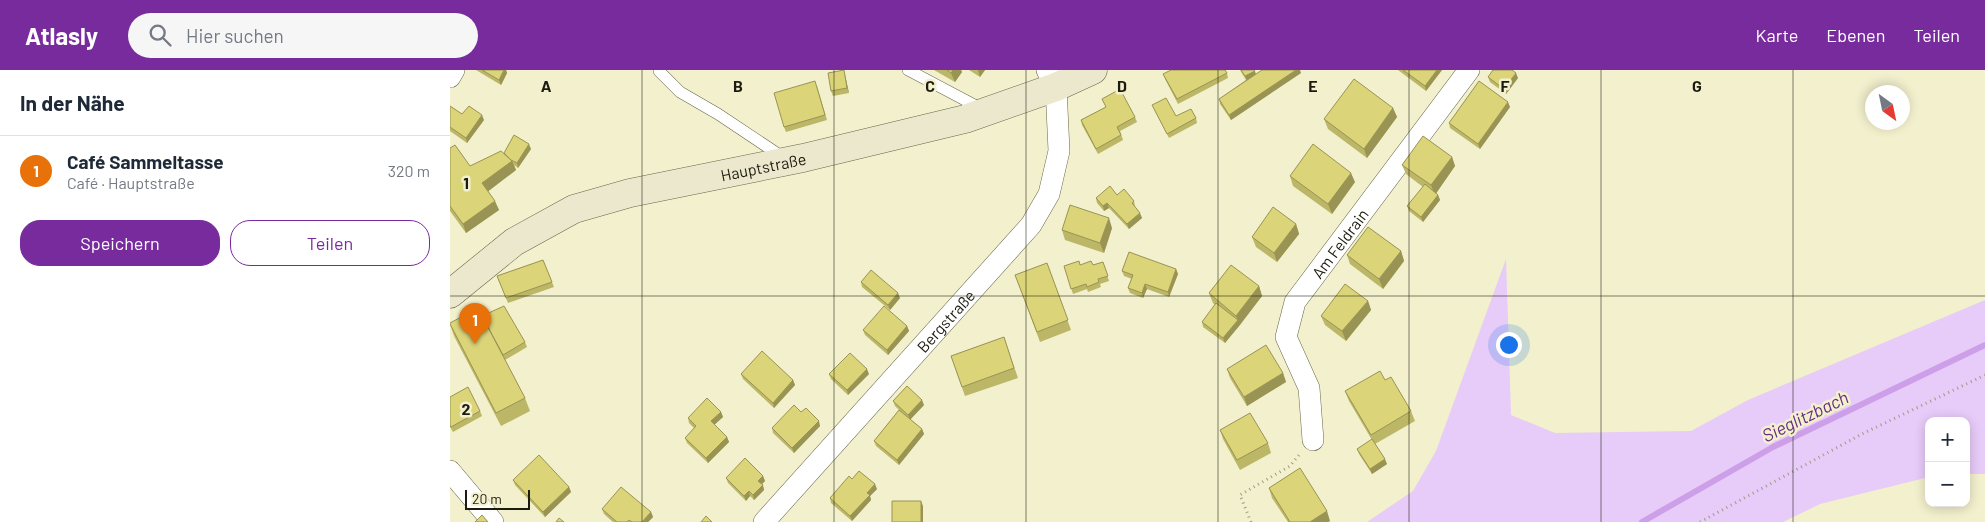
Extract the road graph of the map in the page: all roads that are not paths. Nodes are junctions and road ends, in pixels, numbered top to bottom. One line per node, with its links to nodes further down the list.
1 (454, 70): 6 (street)
2 (908, 70): 8 (lane)
3 (1092, 70): 7 (street, Hauptstraße)
4 (1469, 70): 11 (street, Am Feldrain)
5 (659, 72): 9 (lane)
6 (450, 77)
7 (1051, 78): 8 (street, Hauptstraße); 14 (street, Bergstraße)
8 (987, 111): 9 (street, Hauptstraße)
9 (788, 161): 10 (street, Hauptstraße)
10 (450, 294)
11 (1313, 440)
12 (450, 471): 13 (street)
13 (493, 522)
14 (764, 522)

